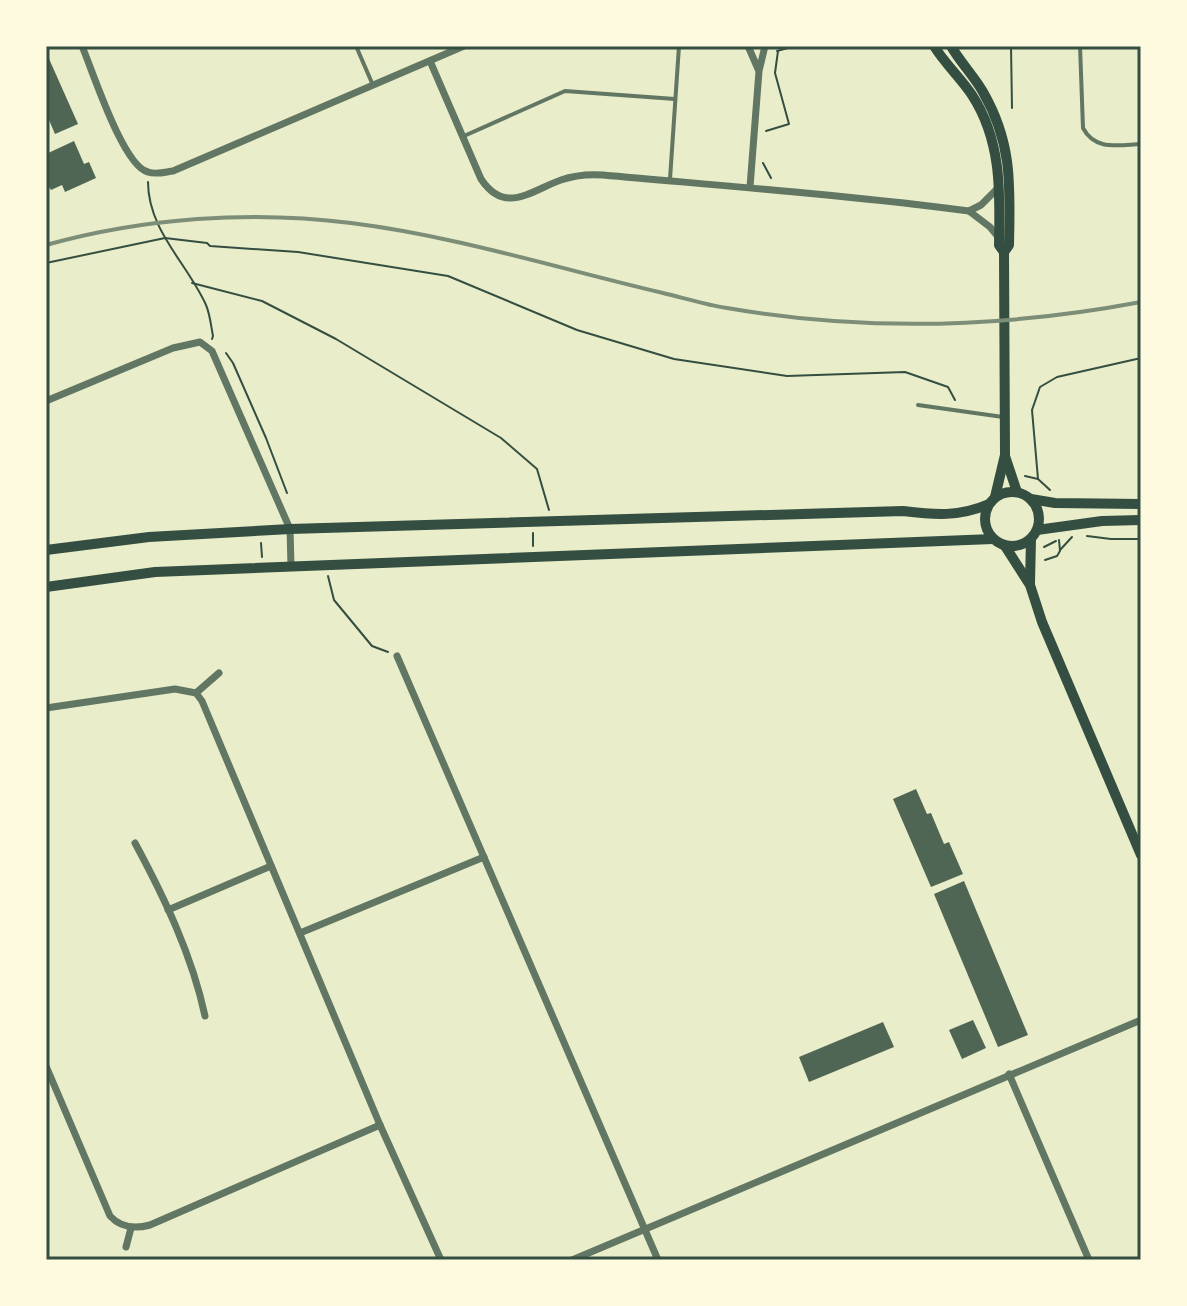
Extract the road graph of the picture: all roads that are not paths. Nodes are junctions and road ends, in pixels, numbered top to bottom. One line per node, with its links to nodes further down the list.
1 (94, 46): 10 (street)
2 (356, 46): 13 (lane)
3 (464, 46): 11 (street)
4 (679, 46): 14 (lane)
5 (748, 46): 12 (street)
6 (765, 46): 12 (street)
7 (934, 46): 19 (main road)
8 (951, 46): 22 (main road)
9 (1080, 46): 16 (lane)
10 (83, 48): 13 (street)
11 (430, 61): 13 (street); 15 (street)
12 (759, 71): 18 (street)
13 (373, 86)
14 (675, 99): 15 (lane); 17 (lane)
15 (463, 136): 17 (street)
16 (1141, 144)
17 (670, 181): 18 (street)
18 (750, 187): 20 (street)
19 (999, 187): 20 (street); 21 (main road)
20 (969, 211): 21 (street)
21 (999, 238): 22 (main road)
22 (1004, 252): 25 (main road)
23 (46, 401): 32 (street)
24 (918, 405): 25 (lane)
25 (1006, 418): 26 (main road)
26 (1005, 455): 27 (main road); 29 (main road)
27 (1017, 492): 28 (main road); 29 (main road)
28 (1031, 499): 30 (main road); 33 (main road)
29 (992, 501): 32 (main road); 34 (main road)
30 (1141, 504)
31 (1141, 520): 33 (main road)
32 (290, 529): 36 (main road); 37 (street)
33 (1034, 534): 35 (main road); 38 (main road)
34 (993, 539): 35 (main road); 37 (main road)
35 (1005, 546): 38 (main road)
36 (46, 550)
37 (291, 566): 39 (main road)
38 (1030, 585): 45 (main road)
39 (46, 587)
40 (397, 656): 46 (street)
41 (219, 673): 42 (street)
42 (196, 693): 43 (street); 47 (street)
43 (46, 708)
44 (135, 843): 48 (street)
45 (1141, 855)
46 (484, 857): 49 (street); 56 (street)
47 (271, 866): 48 (street); 49 (street)
48 (168, 910): 50 (street)
49 (300, 933): 54 (street)
50 (205, 1016)
51 (1141, 1020): 53 (street)
52 (46, 1066): 55 (street)
53 (1009, 1074): 56 (street); 58 (street)
54 (380, 1125): 55 (street); 59 (street)
55 (131, 1228): 57 (street)
56 (645, 1230): 60 (street); 61 (street)
57 (126, 1247)
58 (1087, 1259)
59 (441, 1260)
60 (572, 1260)
61 (658, 1260)

